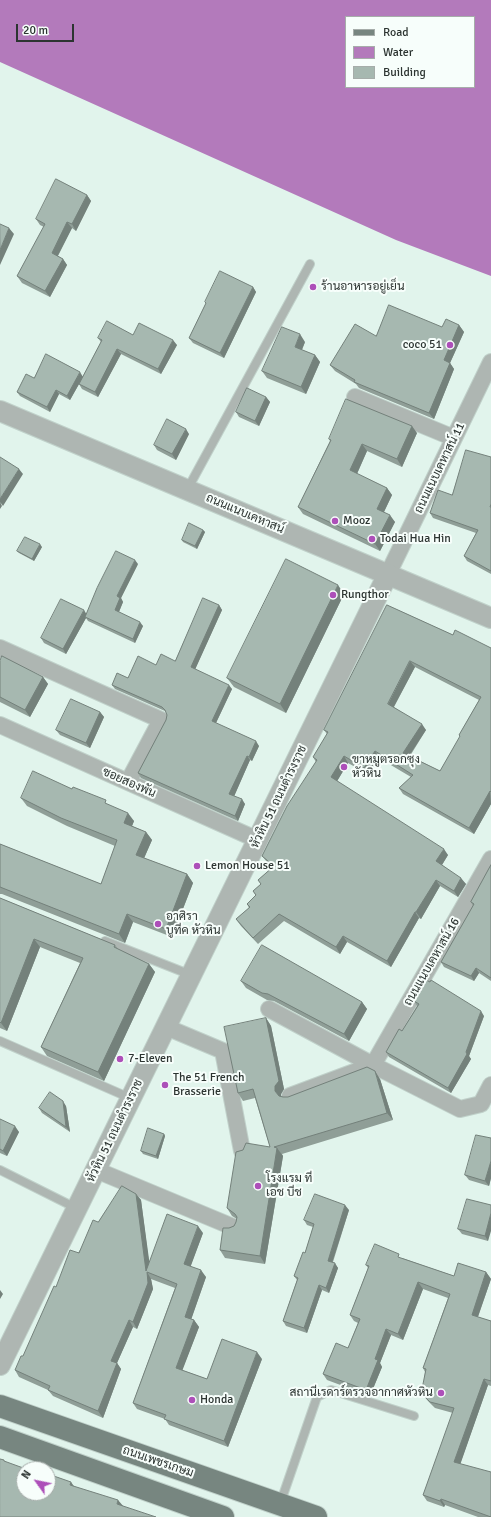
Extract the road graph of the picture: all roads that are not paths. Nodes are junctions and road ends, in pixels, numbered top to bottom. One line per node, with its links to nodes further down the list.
1 (310, 264): 6 (lane)
2 (491, 362): 5 (street, ถนนแนบเคหาสน์ 11)
3 (355, 397): 5 (street)
4 (0, 411): 6 (street, ถนนแนบเคหาสน์)
5 (454, 438): 7 (street, ถนนแนบเคหาสน์ 11)
6 (187, 490): 7 (street, ถนนแนบเคหาสน์)
7 (388, 574): 8 (street, ถนนแนบเคหาสน์); 12 (street, หัวหิน 51 ถนนดำรงราช)
8 (491, 618)
9 (0, 648): 11 (street)
10 (0, 725): 11 (street, ซอยสองพัน)
11 (128, 782): 12 (street, ซอยสองพัน)
12 (258, 840): 15 (street, หัวหิน 51 ถนนดำรงราช)
13 (491, 859): 19 (street, ถนนแนบเคหาสน์ 16)
14 (96, 937): 15 (lane)
15 (191, 975): 17 (street, หัวหิน 51 ถนนดำรงราช)
16 (269, 1008): 19 (street)
17 (166, 1027): 22 (street, หัวหิน 51 ถนนดำรงราช); 23 (street)
18 (0, 1041): 22 (lane)
19 (373, 1065): 20 (street); 21 (street)
20 (491, 1085)
21 (290, 1096)
22 (131, 1098): 25 (street, หัวหิน 51 ถนนดำรงราช)
23 (242, 1151)
24 (0, 1170): 26 (lane)
25 (96, 1170): 26 (street, หัวหิน 51 ถนนดำรงราช); 27 (street)
26 (77, 1208): 28 (street, หัวหิน 51 ถนนดำรงราช)
27 (233, 1227)
28 (0, 1365)
29 (0, 1406): 32 (main road, ถนนเพชรเกษม)
30 (414, 1416): 32 (lane)
31 (0, 1437): 33 (main road)
32 (278, 1511): 34 (main road, ถนนเพชรเกษม)
33 (223, 1517)
34 (316, 1517)

